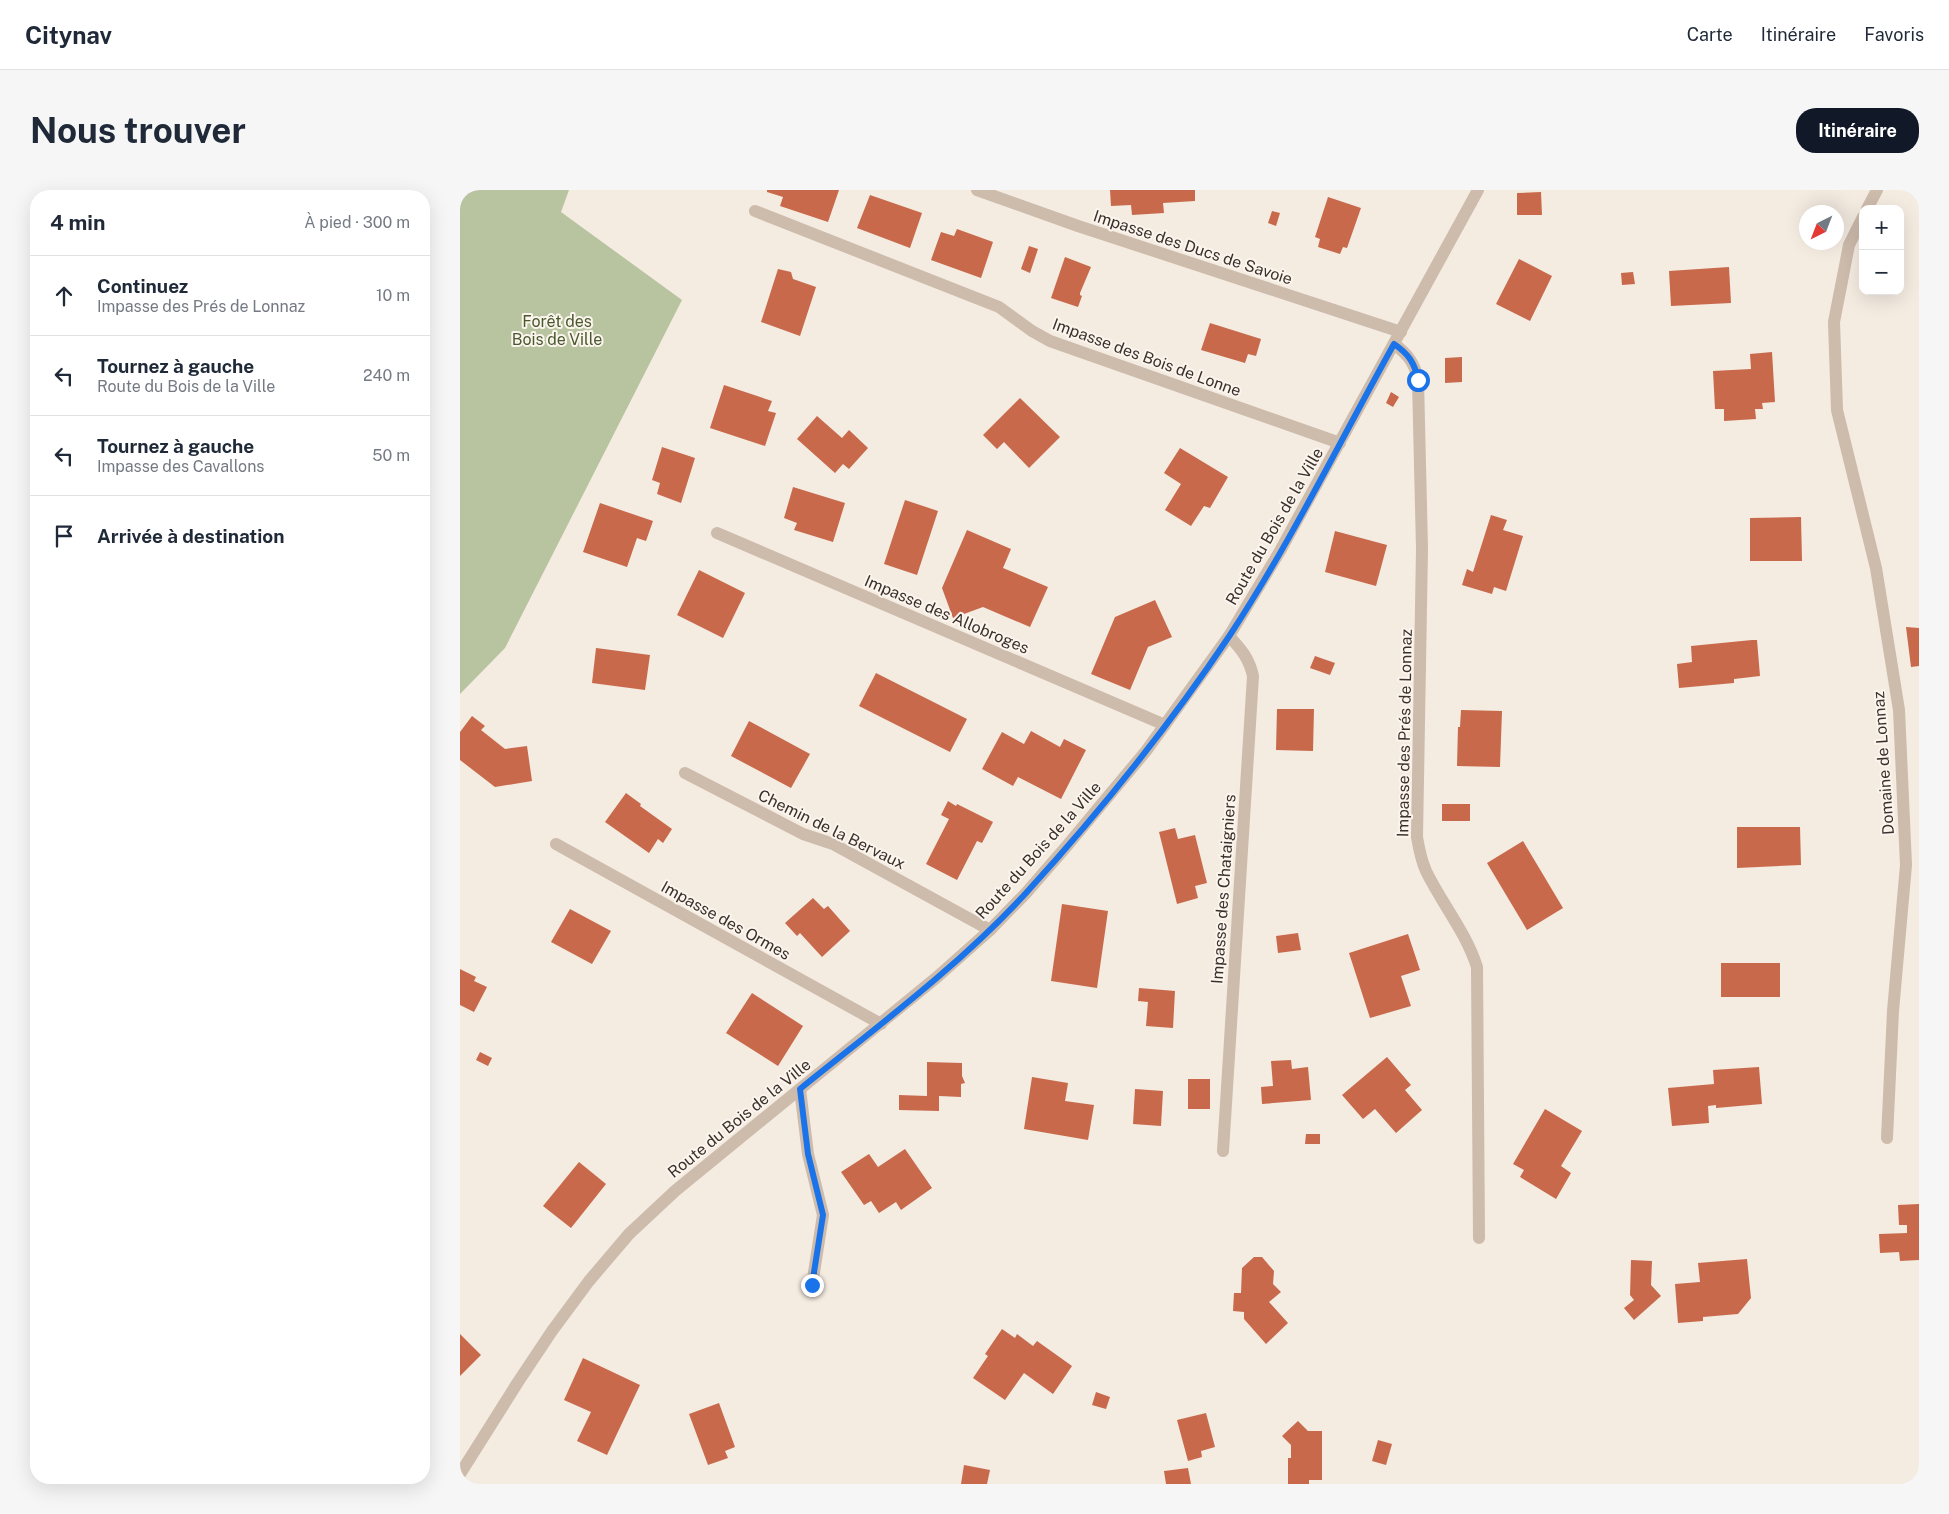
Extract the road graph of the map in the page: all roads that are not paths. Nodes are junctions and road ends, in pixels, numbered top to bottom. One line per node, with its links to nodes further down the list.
1 (977, 190): 7 (street, Impasse des Ducs de Savoie)
2 (1478, 190): 7 (street, Route du Bois de la Ville)
3 (1877, 190): 4 (street)
4 (1869, 205)
5 (755, 211): 9 (street, Impasse des Bois de Lonne)
6 (1859, 225): 18 (street, Domaine de Lonnaz)
7 (1401, 332): 8 (street, Route du Bois de la Ville)
8 (1394, 344): 9 (street, Route du Bois de la Ville); 20 (street, Impasse des Prés de Lonnaz)
9 (1340, 442): 11 (street, Route du Bois de la Ville)
10 (717, 533): 12 (street, Impasse des Allobroges)
11 (1229, 636): 12 (street, Route du Bois de la Ville); 19 (street, Impasse des Chataigniers)
12 (1164, 725): 15 (street, Route du Bois de la Ville)
13 (685, 773): 15 (street, Chemin de la Bervaux)
14 (556, 844): 16 (street, Impasse des Ormes)
15 (990, 930): 16 (street, Route du Bois de la Ville)
16 (881, 1024): 17 (street, Route du Bois de la Ville)
17 (800, 1089): 21 (street); 22 (street, Route du Bois de la Ville)
18 (1888, 1138)
19 (1223, 1151)
20 (1479, 1238)
21 (812, 1285)
22 (460, 1474)

